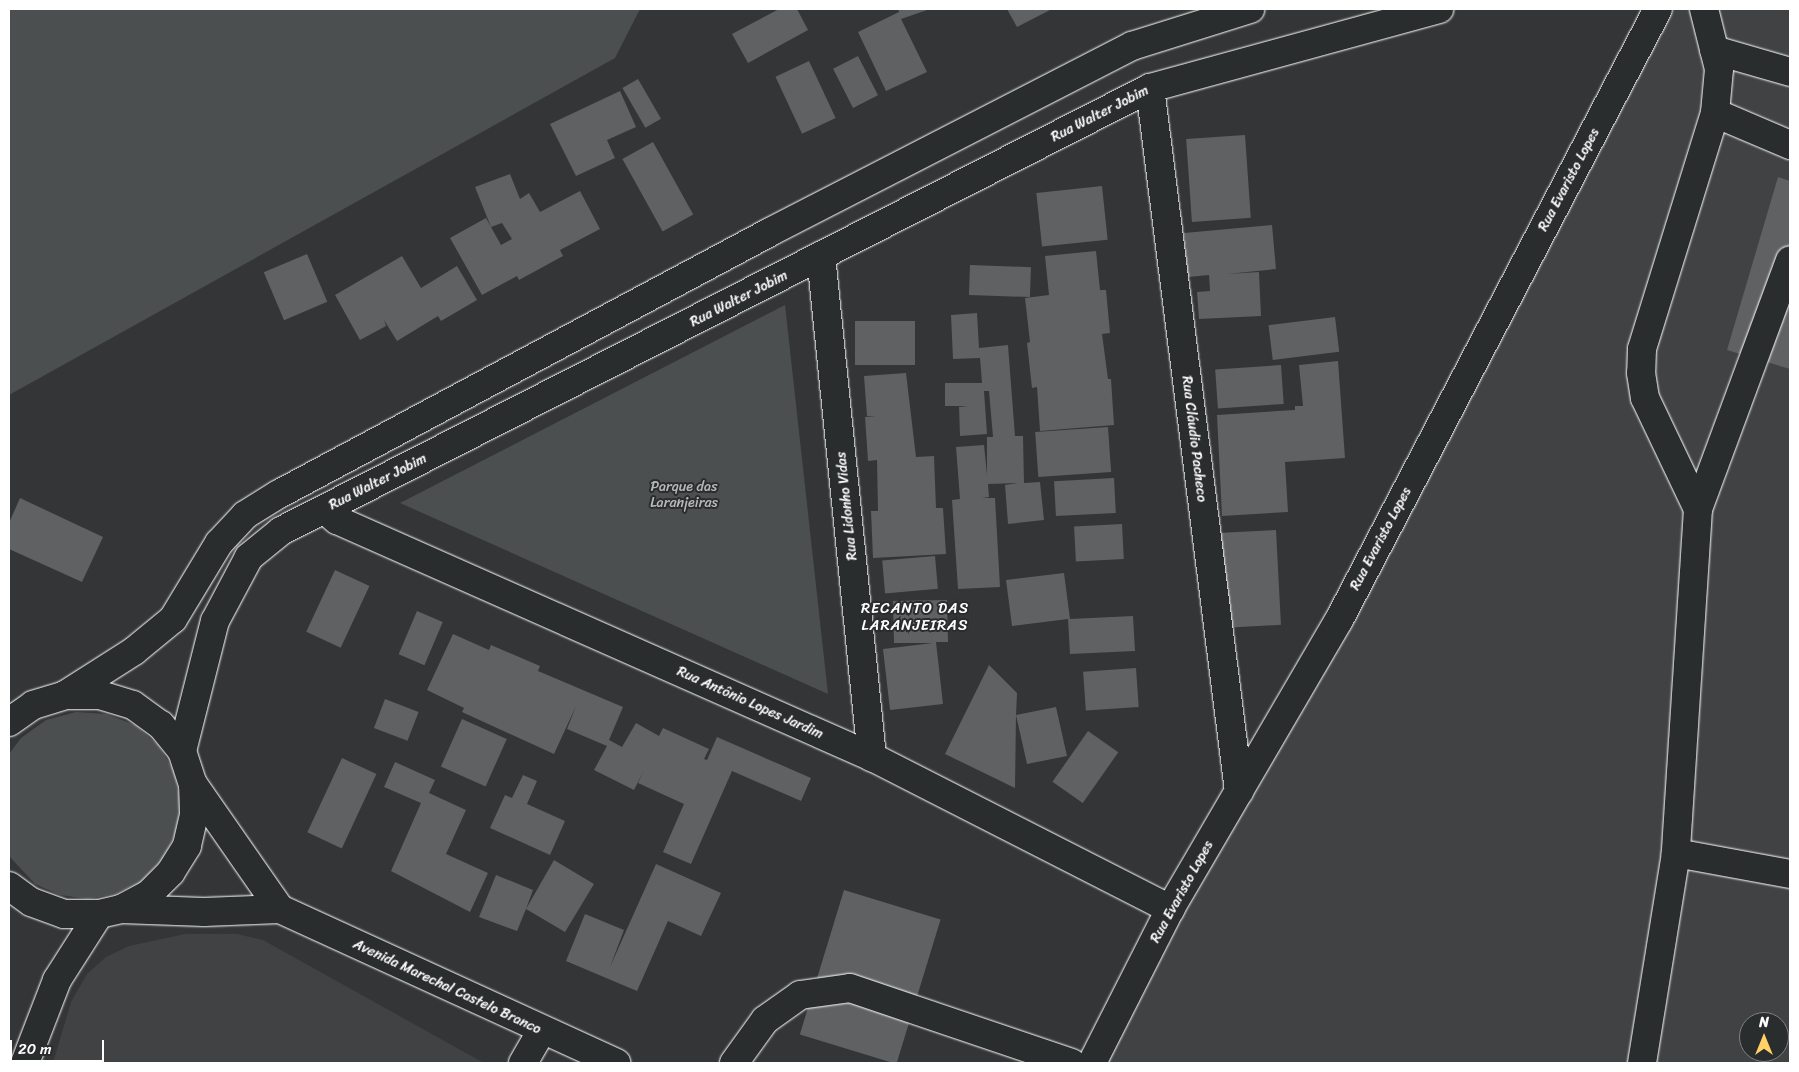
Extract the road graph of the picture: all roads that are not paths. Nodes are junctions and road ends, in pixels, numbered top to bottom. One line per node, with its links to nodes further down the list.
1 (1250, 9): 14 (street)
2 (1439, 9): 7 (street, Rua Walter Jobim)
3 (1658, 9): 20 (street, Rua Evaristo Lopes)
4 (1704, 9): 5 (street)
5 (1714, 50): 6 (street); 8 (street)
6 (1790, 72)
7 (1150, 88): 10 (street, Rua Walter Jobim); 20 (street, Rua Cláudio Pacheco)
8 (1715, 113): 9 (street); 12 (street)
9 (1790, 145)
10 (821, 256): 13 (street, Rua Walter Jobim); 18 (street, Rua Lidonho Vidas)
11 (1790, 260): 12 (street)
12 (1698, 509): 21 (street)
13 (324, 510): 17 (street, Rua Walter Jobim); 18 (street, Rua Antônio Lopes Jardim)
14 (65, 695): 15 (street); 17 (street)
15 (21, 706): 16 (street)
16 (9, 722)
17 (182, 752): 19 (street)
18 (872, 757): 24 (street, Rua Antônio Lopes Jardim)
19 (193, 784): 25 (street); 26 (street)
20 (1239, 791): 24 (street, Rua Evaristo Lopes)
21 (1676, 853): 22 (street); 35 (street)
22 (1790, 874)
23 (9, 886): 26 (street, Avenida Marechal Castelo Branco)
24 (1170, 908): 34 (street, Rua Evaristo Lopes)
25 (280, 909): 26 (street, Avenida Marechal Castelo Branco); 27 (street, Avenida Marechal Castelo Branco)
26 (110, 911): 29 (street)
27 (542, 1030): 28 (street, Avenida Marechal Castelo Branco); 30 (street)
28 (580, 1056): 31 (street, Avenida Marechal Castelo Branco)
29 (25, 1063)
30 (522, 1063)
31 (616, 1063)
32 (734, 1063): 33 (street)
33 (1072, 1063)
34 (1092, 1063)
35 (1642, 1063)

